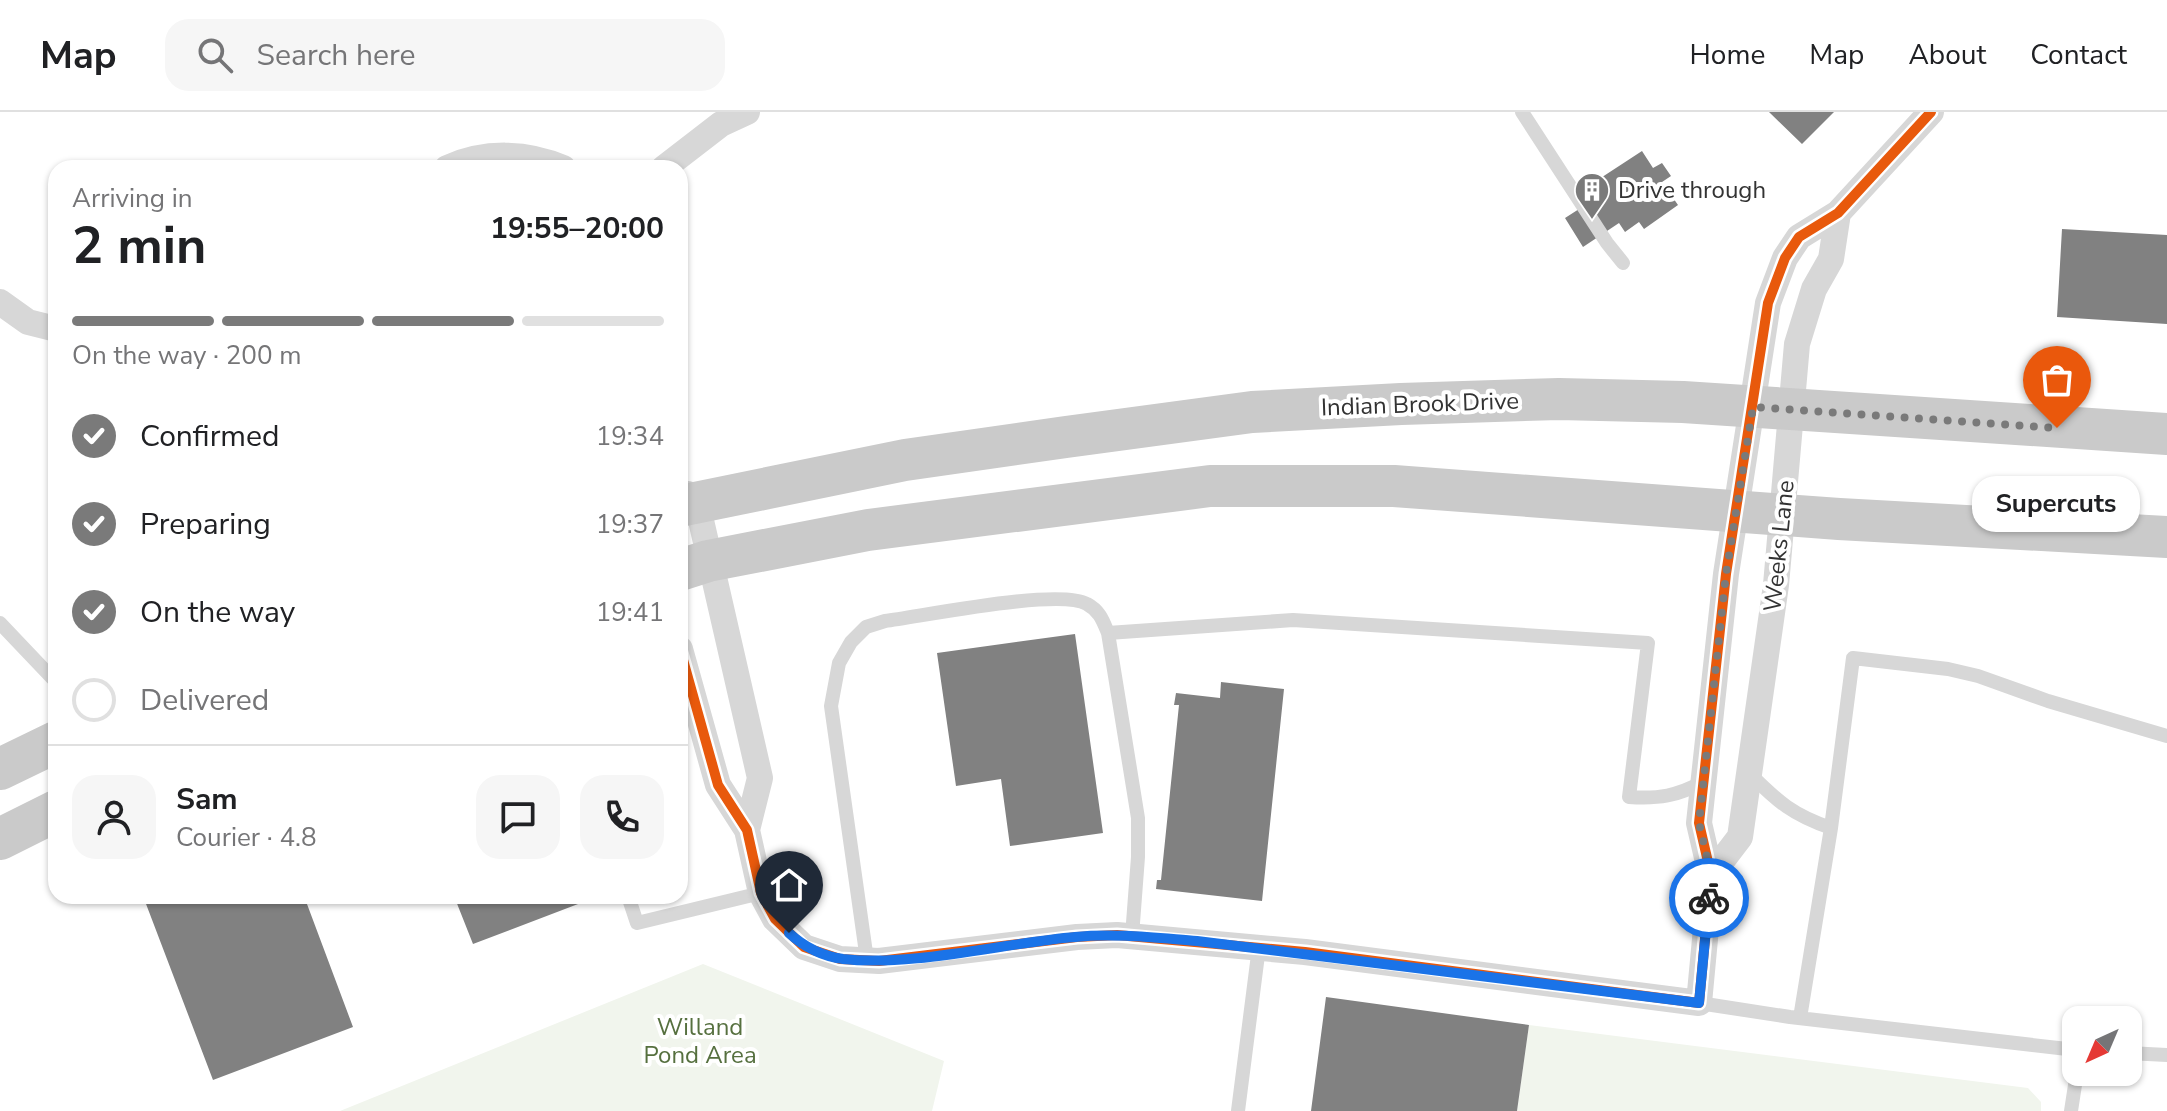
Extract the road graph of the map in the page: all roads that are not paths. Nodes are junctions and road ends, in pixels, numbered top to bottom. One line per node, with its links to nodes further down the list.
1 (747, 112): 6 (street)
2 (1522, 112): 8 (lane)
3 (1931, 112): 7 (street, Weeks Lane)
4 (477, 160): 5 (street)
5 (545, 160)
6 (674, 160)
7 (1838, 213): 11 (street, Weeks Lane); 11 (street, Weeks Lane)
8 (1623, 263)
9 (0, 302): 10 (street)
10 (48, 327)
11 (1772, 408): 12 (main road, Indian Brook Drive); 13 (main road, Indian Brook Drive); 14 (street, Weeks Lane); 16 (street, Weeks Lane)
12 (2167, 434)
13 (688, 498)
14 (1736, 511): 16 (main road); 18 (main road); 27 (street, Weeks Lane)
15 (688, 515): 18 (street)
16 (1782, 515): 17 (main road); 26 (street, Weeks Lane)
17 (2167, 537)
18 (694, 566): 30 (street)
19 (0, 623): 21 (lane)
20 (1108, 633): 27 (lane); 35 (lane); 37 (lane)
21 (48, 674)
22 (688, 678): 30 (street)
23 (2167, 736): 29 (lane)
24 (48, 746): 25 (main road)
25 (0, 769)
26 (1750, 774): 29 (lane); 32 (street, Weeks Lane)
27 (1703, 782): 32 (street, Weeks Lane)
28 (48, 815): 31 (main road)
29 (1831, 828): 39 (lane)
30 (747, 830): 33 (street)
31 (0, 839)
32 (1711, 875): 38 (street, Weeks Lane)
33 (761, 893): 34 (lane); 37 (street)
34 (631, 904)
35 (1132, 936): 36 (street); 37 (street)
36 (1259, 947): 38 (street); 44 (lane)
37 (867, 960)
38 (1699, 1003): 39 (lane)
39 (1800, 1018): 40 (lane)
40 (2062, 1048)
41 (2142, 1054): 42 (lane)
42 (2167, 1055)
43 (2075, 1086): 45 (lane)
44 (1238, 1111)
45 (2071, 1111)

